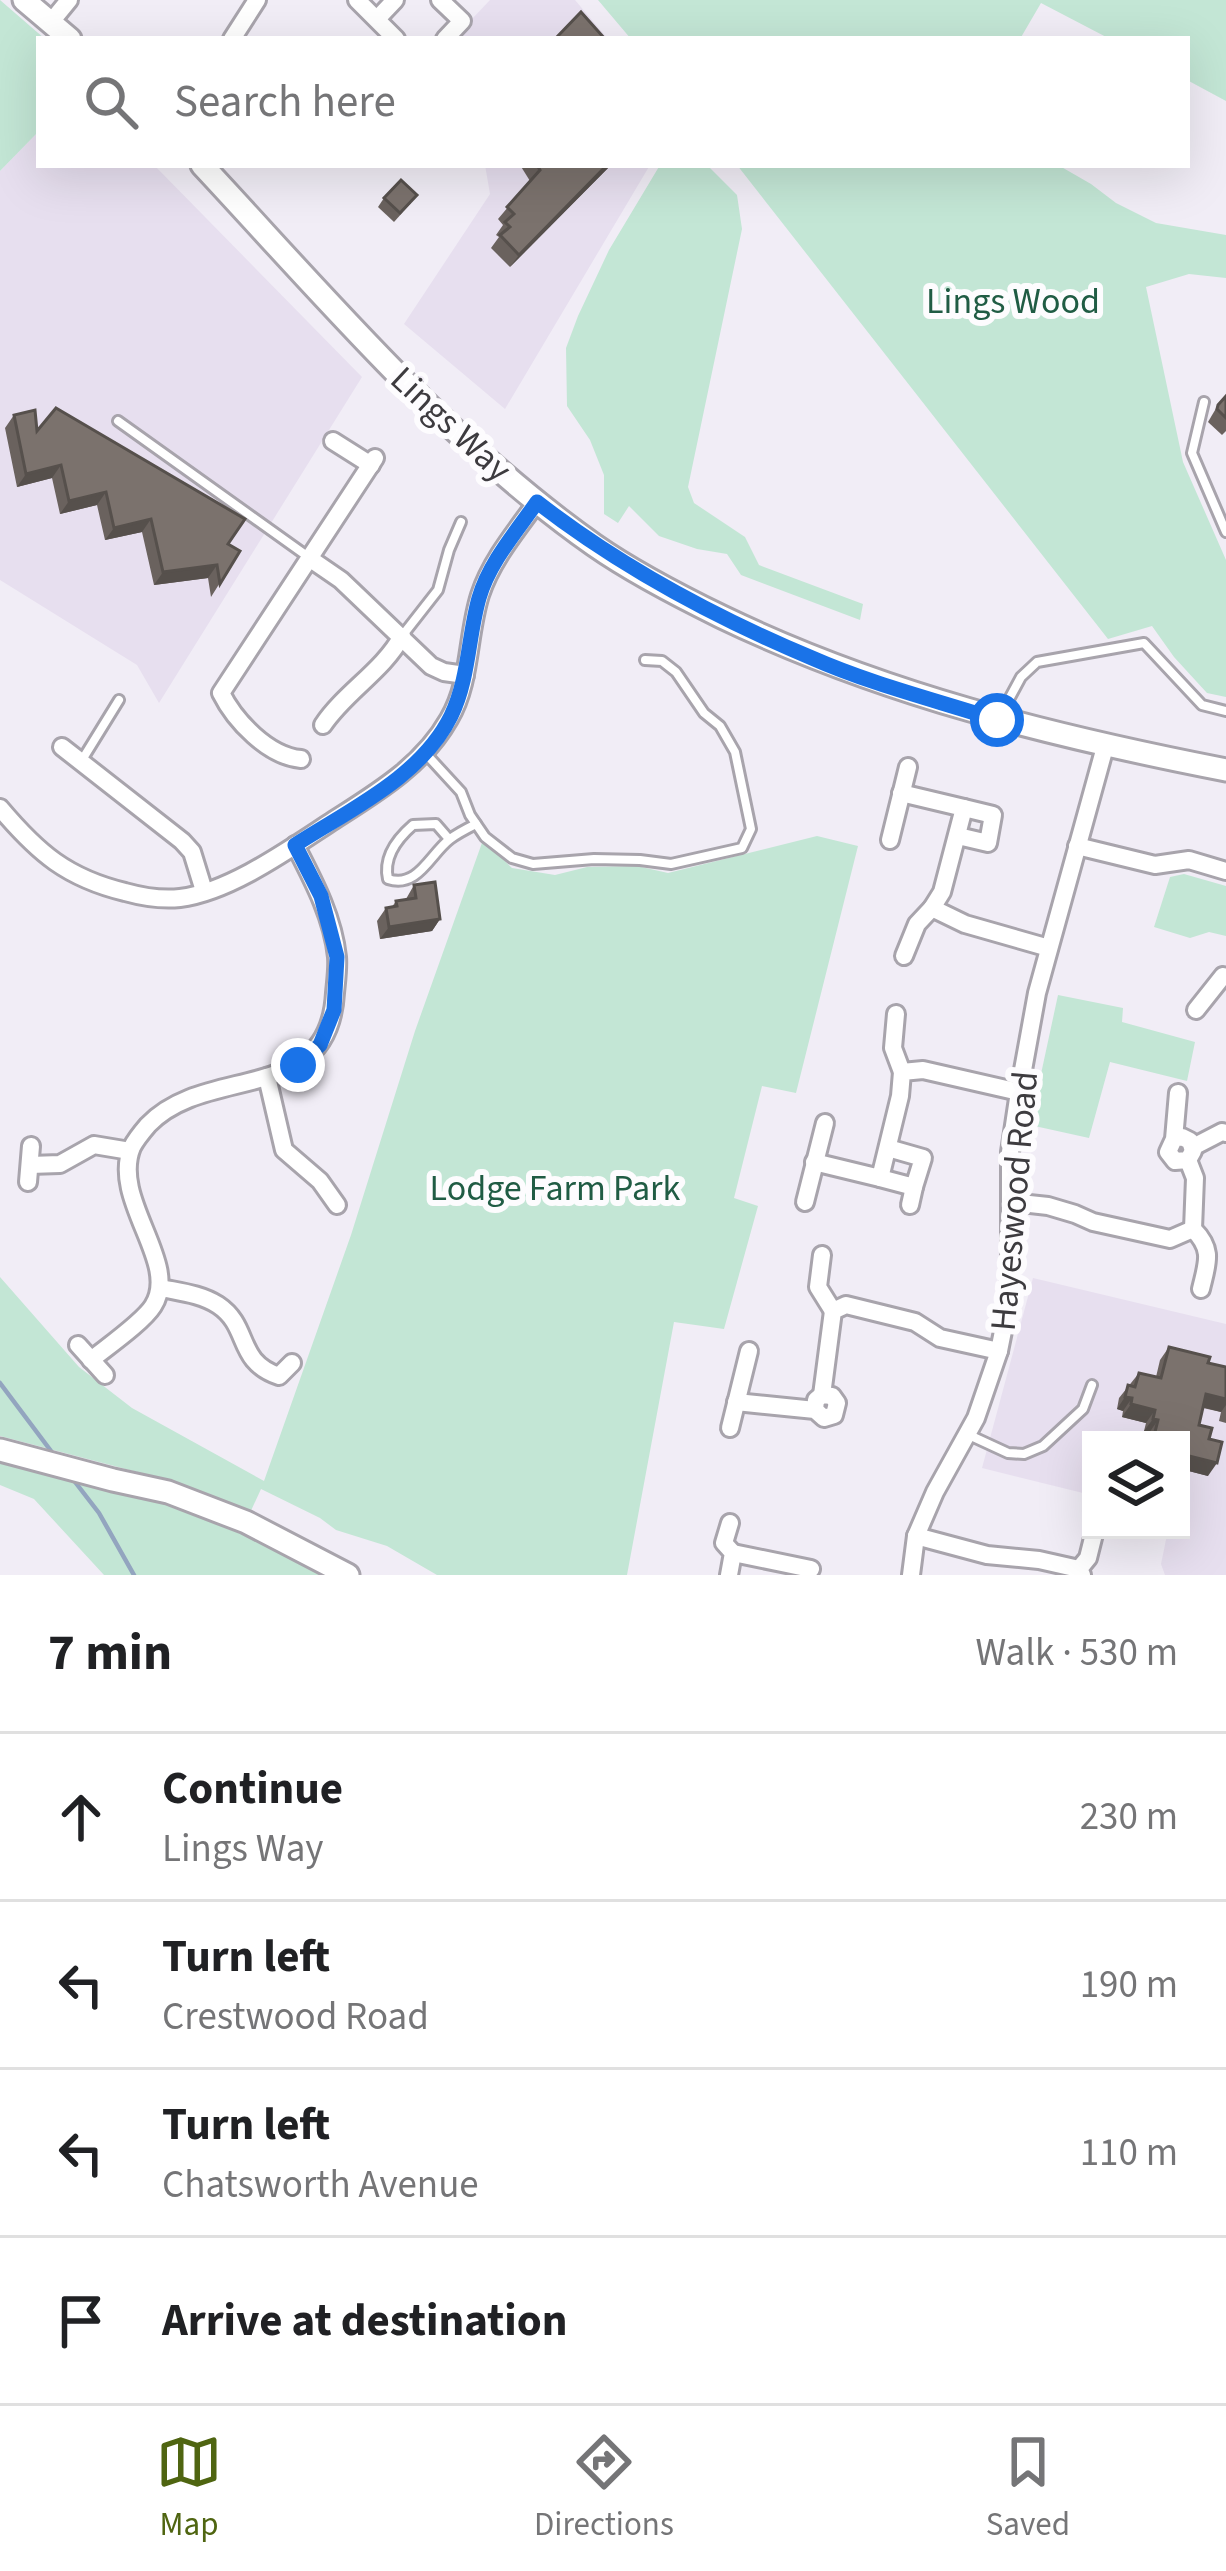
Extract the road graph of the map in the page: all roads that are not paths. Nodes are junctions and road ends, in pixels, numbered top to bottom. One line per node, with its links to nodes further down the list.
1 (25, 0): 8 (street)
2 (69, 0): 8 (street)
3 (257, 0): 10 (street)
4 (357, 0): 7 (street)
5 (395, 0): 7 (street)
6 (440, 0): 12 (street)
7 (376, 20): 11 (street)
8 (51, 22): 9 (street)
9 (67, 36)
10 (234, 36)
11 (393, 36)
12 (448, 36)
13 (205, 168): 17 (street, Lings Way)
14 (1204, 402): 19 (lane)
15 (118, 421): 20 (lane)
16 (333, 441): 20 (street)
17 (537, 502): 23 (street); 26 (street, Lings Way)
18 (461, 522): 21 (lane)
19 (1226, 532)
20 (309, 558): 21 (street); 31 (street)
21 (402, 636): 23 (street); 27 (street)
22 (645, 660): 38 (lane)
23 (465, 674): 30 (street)
24 (119, 700): 32 (lane)
25 (1226, 711): 26 (lane)
26 (997, 720): 29 (street, Lings Way)
27 (323, 724)
28 (62, 747): 32 (street)
29 (1106, 747): 34 (street, Lings Way); 43 (street, Hayeswood Road)
30 (425, 753): 38 (lane); 42 (street)
31 (301, 759)
32 (81, 761): 45 (street)
33 (908, 767): 35 (street)
34 (1226, 770)
35 (901, 793): 37 (street); 41 (street)
36 (0, 808): 45 (street)
37 (964, 808): 39 (street); 39 (street)
38 (476, 824): 40 (lane)
39 (958, 836): 46 (street)
40 (449, 839): 40 (lane)
41 (890, 840)
42 (295, 845): 45 (street); 53 (street)
43 (1077, 846): 44 (street); 47 (street, Hayeswood Road)
44 (1226, 871)
45 (204, 891)
46 (932, 908): 47 (street); 48 (street)
47 (1049, 948): 54 (street, Hayeswood Road)
48 (904, 956)
49 (1225, 972): 50 (street)
50 (1196, 1010)
51 (896, 1014): 52 (street)
52 (902, 1072): 54 (street); 59 (street)
53 (267, 1077): 60 (street); 66 (street)
54 (1019, 1092): 65 (street, Hayeswood Road)
55 (1178, 1093): 61 (street)
56 (825, 1123): 62 (street)
57 (1226, 1133): 61 (street)
58 (31, 1146): 60 (street)
59 (888, 1148): 63 (street); 63 (street)
60 (130, 1151): 69 (street)
61 (1190, 1154): 67 (street)
62 (814, 1162): 63 (street); 64 (street)
63 (880, 1178)
64 (805, 1202)
65 (1011, 1202): 67 (street); 74 (street, Hayeswood Road)
66 (337, 1205)
67 (1193, 1229): 70 (street)
68 (822, 1255): 71 (street)
69 (161, 1288): 75 (street); 76 (street)
70 (1201, 1289)
71 (833, 1311): 74 (street); 79 (street)
72 (78, 1345): 75 (street)
73 (748, 1351): 79 (street)
74 (999, 1351): 81 (street, Hayeswood Road)
75 (92, 1360): 77 (street)
76 (292, 1363)
77 (105, 1376)
78 (1092, 1385): 81 (lane)
79 (736, 1402): 80 (street)
80 (730, 1428)
81 (967, 1434): 84 (street, Hayeswood Road)
82 (0, 1450): 89 (street)
83 (730, 1523): 86 (street)
84 (916, 1536): 88 (street); 91 (street, Hayeswood Road)
85 (1093, 1539): 88 (street)
86 (733, 1553): 87 (street); 90 (street)
87 (811, 1566)
88 (1080, 1572)
89 (348, 1575)
90 (729, 1575)
91 (911, 1575)

